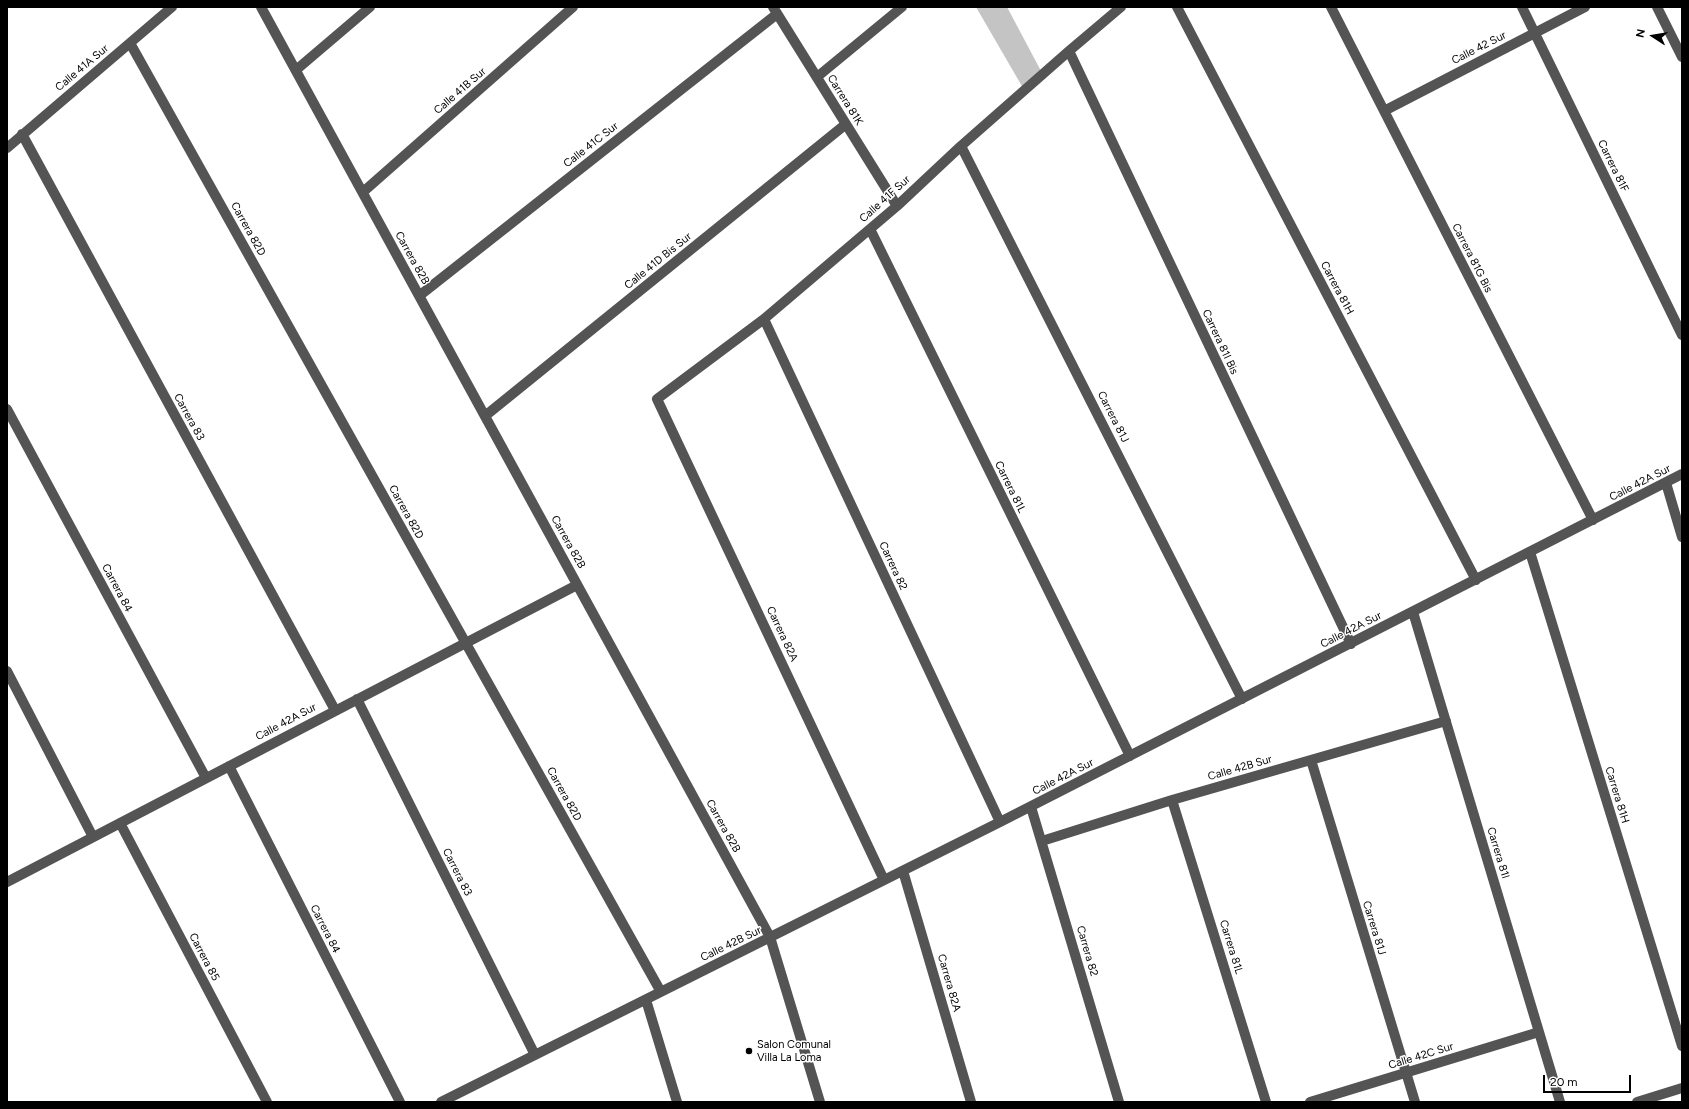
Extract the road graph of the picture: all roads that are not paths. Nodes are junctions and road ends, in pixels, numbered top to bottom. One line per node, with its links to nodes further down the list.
1 (172, 7): 14 (street, Calle 41A Sur)
2 (261, 7): 17 (street, Carrera 82B)
3 (370, 7): 17 (street)
4 (573, 7): 24 (street, Calle 41B Sur)
5 (902, 7): 18 (street)
6 (1121, 7): 15 (street, Calle 41F Sur)
7 (1177, 7): 38 (street, Carrera 81H)
8 (1331, 7): 19 (street, Carrera 81G Bis)
9 (1522, 7): 13 (street, Carrera 81F)
10 (1585, 7): 13 (street, Calle 42 Sur)
11 (1657, 7): 16 (street)
12 (775, 10): 18 (street, Carrera 81K); 27 (street, Calle 41C Sur)
13 (1535, 33): 19 (street, Calle 42 Sur); 29 (street, Carrera 81F)
14 (130, 43): 21 (street, Calle 41A Sur); 41 (street, Carrera 82D)
15 (1069, 51): 22 (street, Calle 41F Sur); 42 (street, Carrera 81I Bis)
16 (1682, 57)
17 (296, 70): 24 (street, Carrera 82B)
18 (817, 77): 20 (street, Carrera 81K)
19 (1384, 111): 35 (street, Carrera 81G Bis)
20 (846, 124): 25 (street, Carrera 81K); 32 (street, Calle 41D Bis Sur)
21 (22, 134): 23 (street, Calle 41A Sur); 46 (street, Carrera 83)
22 (961, 146): 25 (street, Calle 41F Sur); 45 (street, Carrera 81J)
23 (7, 148)
24 (363, 192): 27 (street, Carrera 82B)
25 (897, 206): 26 (street, Calle 41F Sur)
26 (870, 229): 28 (street, Calle 41F Sur); 48 (street, Carrera 81L)
27 (419, 296): 32 (street, Carrera 82B)
28 (764, 319): 30 (street, Calle 41F Sur); 54 (street, Carrera 82)
29 (1682, 335)
30 (657, 399): 59 (street, Carrera 82A)
31 (7, 409): 51 (street, Carrera 84)
32 (485, 416): 39 (street, Carrera 82B)
33 (1682, 474): 34 (street, Calle 42A Sur)
34 (1666, 483): 35 (street, Calle 42A Sur); 36 (street)
35 (1593, 520): 37 (street, Calle 42A Sur)
36 (1682, 537)
37 (1530, 552): 38 (street, Calle 42A Sur); 65 (street, Carrera 81H)
38 (1476, 580): 40 (street, Calle 42A Sur)
39 (577, 585): 41 (street, Calle 42A Sur); 61 (street, Carrera 82B)
40 (1413, 612): 42 (street, Calle 42A Sur); 47 (street, Carrera 81I)
41 (466, 643): 44 (street, Calle 42A Sur); 62 (street, Carrera 82D)
42 (1351, 644): 45 (street, Calle 42A Sur)
43 (7, 671): 56 (street)
44 (357, 699): 46 (street, Calle 42A Sur); 66 (street, Carrera 83)
45 (1242, 699): 48 (street, Calle 42A Sur)
46 (335, 710): 50 (street, Calle 42A Sur)
47 (1446, 721): 49 (street, Calle 42B Sur); 64 (street, Carrera 81I)
48 (1130, 756): 53 (street, Calle 42A Sur)
49 (1311, 760): 52 (street, Calle 42B Sur); 67 (street, Carrera 81J)
50 (229, 766): 51 (street, Calle 42A Sur); 70 (street, Carrera 84)
51 (206, 778): 55 (street, Calle 42A Sur)
52 (1172, 800): 57 (street, Calle 42B Sur); 76 (street, Carrera 81L)
53 (1031, 807): 54 (street, Calle 42B Sur); 57 (street, Carrera 82)
54 (1000, 822): 58 (street, Calle 42B Sur)
55 (120, 823): 56 (street, Calle 42A Sur); 69 (street, Carrera 85)
56 (93, 837): 60 (street, Calle 42A Sur)
57 (1042, 841): 75 (street, Carrera 82)
58 (903, 871): 59 (street, Calle 42B Sur); 74 (street, Carrera 82A)
59 (884, 880): 61 (street, Calle 42B Sur)
60 (7, 882)
61 (770, 937): 62 (street, Calle 42B Sur); 73 (street, Carrera 82B)
62 (661, 992): 63 (street, Calle 42B Sur)
63 (646, 1000): 66 (street, Calle 42B Sur); 72 (street)
64 (1539, 1032): 67 (street, Calle 42C Sur); 79 (street, Carrera 81I)
65 (1682, 1046)
66 (535, 1055): 71 (street, Calle 42B Sur)
67 (1406, 1074): 77 (street, Calle 42C Sur); 78 (street, Carrera 81J)
68 (1682, 1088): 80 (street)
69 (267, 1102)
70 (400, 1102)
71 (441, 1102)
72 (676, 1102)
73 (820, 1102)
74 (972, 1102)
75 (1119, 1102)
76 (1266, 1102)
77 (1310, 1102)
78 (1415, 1102)
79 (1560, 1102)
80 (1637, 1102)

